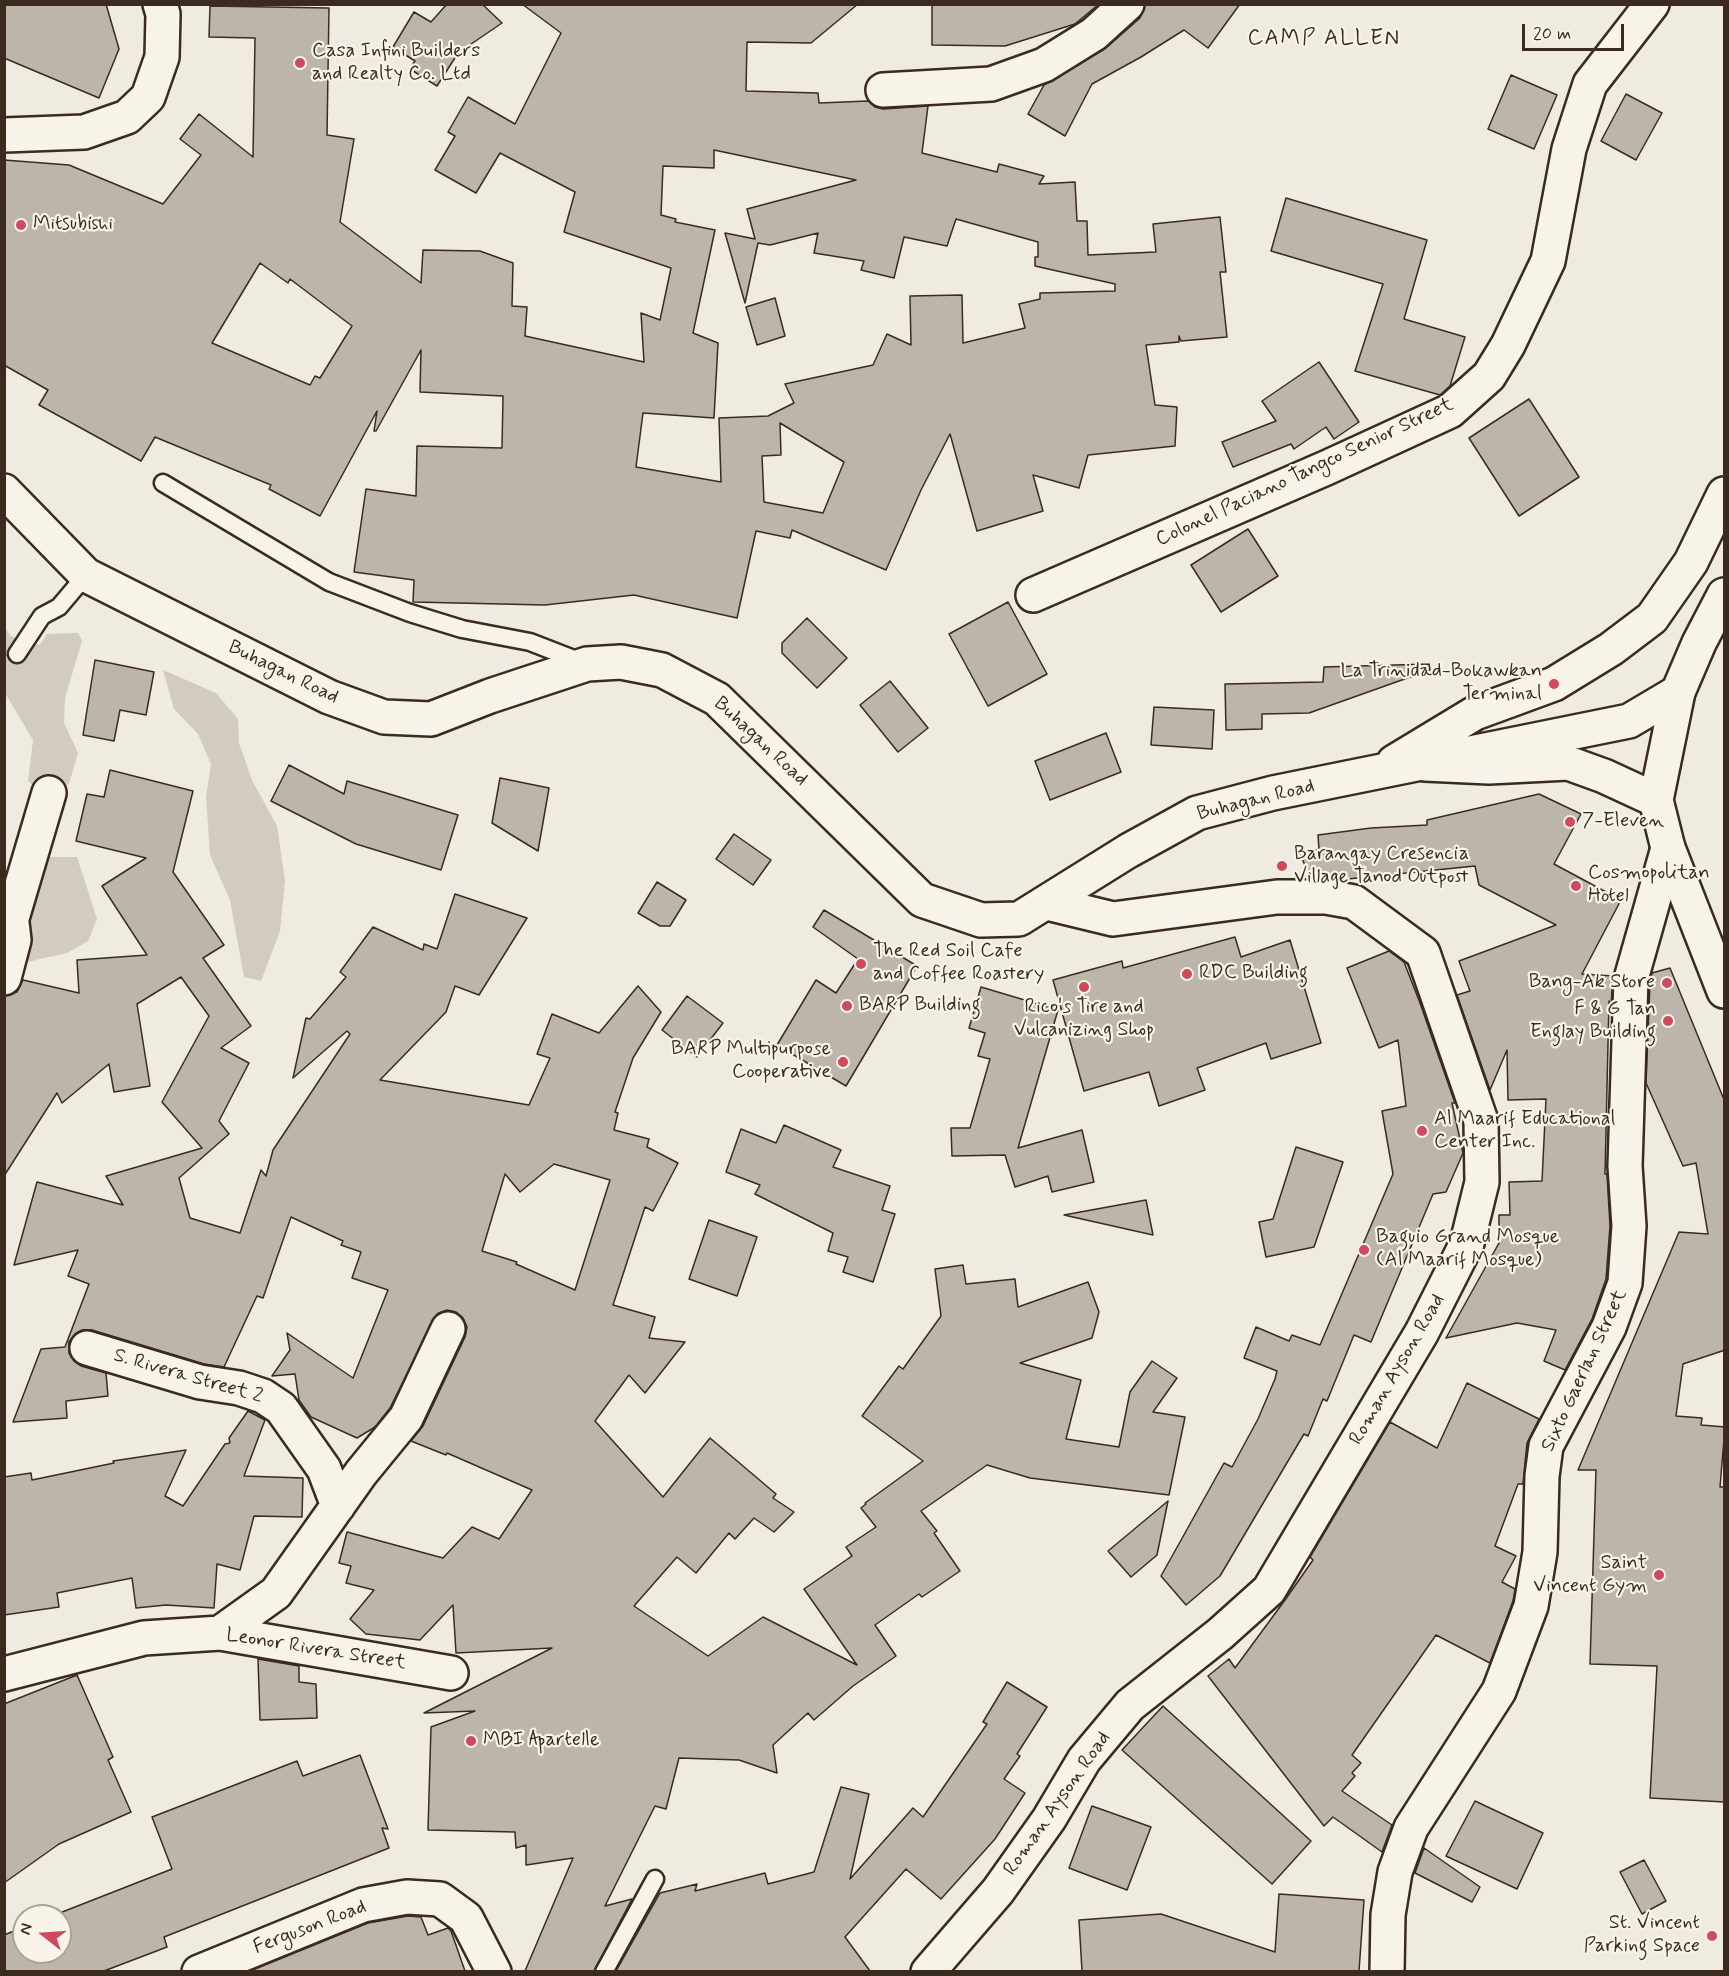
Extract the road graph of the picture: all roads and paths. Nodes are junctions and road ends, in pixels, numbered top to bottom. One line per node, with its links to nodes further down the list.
1 (160, 4): 5 (main road)
2 (1127, 4): 4 (main road)
3 (1652, 4): 10 (main road, Colonel Paciano Tangco Senior Street)
4 (883, 90)
5 (4, 135)
6 (163, 483): 13 (lane)
7 (1725, 494): 16 (main road, Buhagan Road)
8 (6, 498): 9 (main road, Buhagan Road)
9 (86, 575): 12 (lane); 13 (main road, Buhagan Road)
10 (1033, 595)
11 (1725, 595): 14 (main road)
12 (17, 654)
13 (587, 664): 21 (main road, Buhagan Road)
14 (1678, 692): 15 (main road, Buhagan Road); 18 (main road)
15 (1425, 764): 16 (main road, Buhagan Road); 18 (main road)
16 (1374, 774): 21 (main road, Buhagan Road)
17 (49, 793): 22 (main road)
18 (1656, 800): 19 (main road)
19 (1668, 849): 24 (main road); 36 (main road, Sixto Gaerlan Street)
20 (4, 885): 22 (main road)
21 (1047, 903): 35 (main road, Roman Ayson Road)
22 (12, 918): 23 (main road)
23 (4, 978)
24 (1725, 991)
25 (448, 1329): 27 (main road)
26 (87, 1348): 27 (main road, S. Rivera Street 2)
27 (338, 1506): 28 (main road)
28 (220, 1634): 29 (main road, Leonor Rivera Street); 30 (main road, Leonor Rivera Street)
29 (451, 1673)
30 (4, 1674)
31 (655, 1878): 34 (lane)
32 (199, 1971): 33 (main road, Ferguson Road)
33 (494, 1971)
34 (604, 1971)
35 (928, 1971)
36 (1387, 1971)

